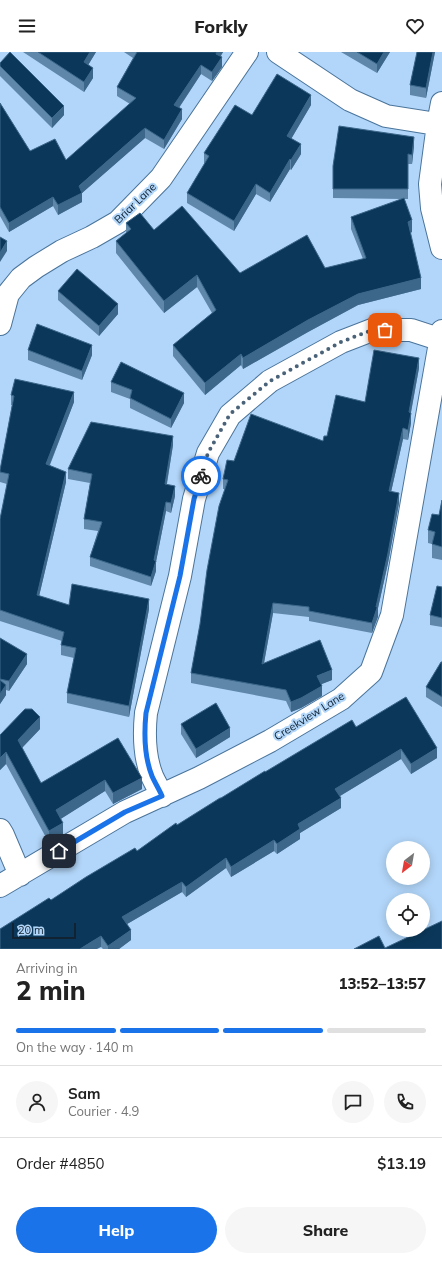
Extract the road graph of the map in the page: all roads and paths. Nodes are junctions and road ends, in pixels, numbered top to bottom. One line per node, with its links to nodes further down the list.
1 (247, 52): 6 (street, Briar Lane)
2 (278, 52): 4 (street)
3 (442, 103): 4 (street)
4 (440, 124): 5 (street)
5 (442, 248)
6 (0, 324)
7 (442, 337): 8 (street, Creekview Lane); 8 (street)
8 (162, 796): 10 (street, Creekview Lane)
9 (0, 830): 10 (street)
10 (20, 875): 11 (street, Creekview Lane)
11 (0, 886)

